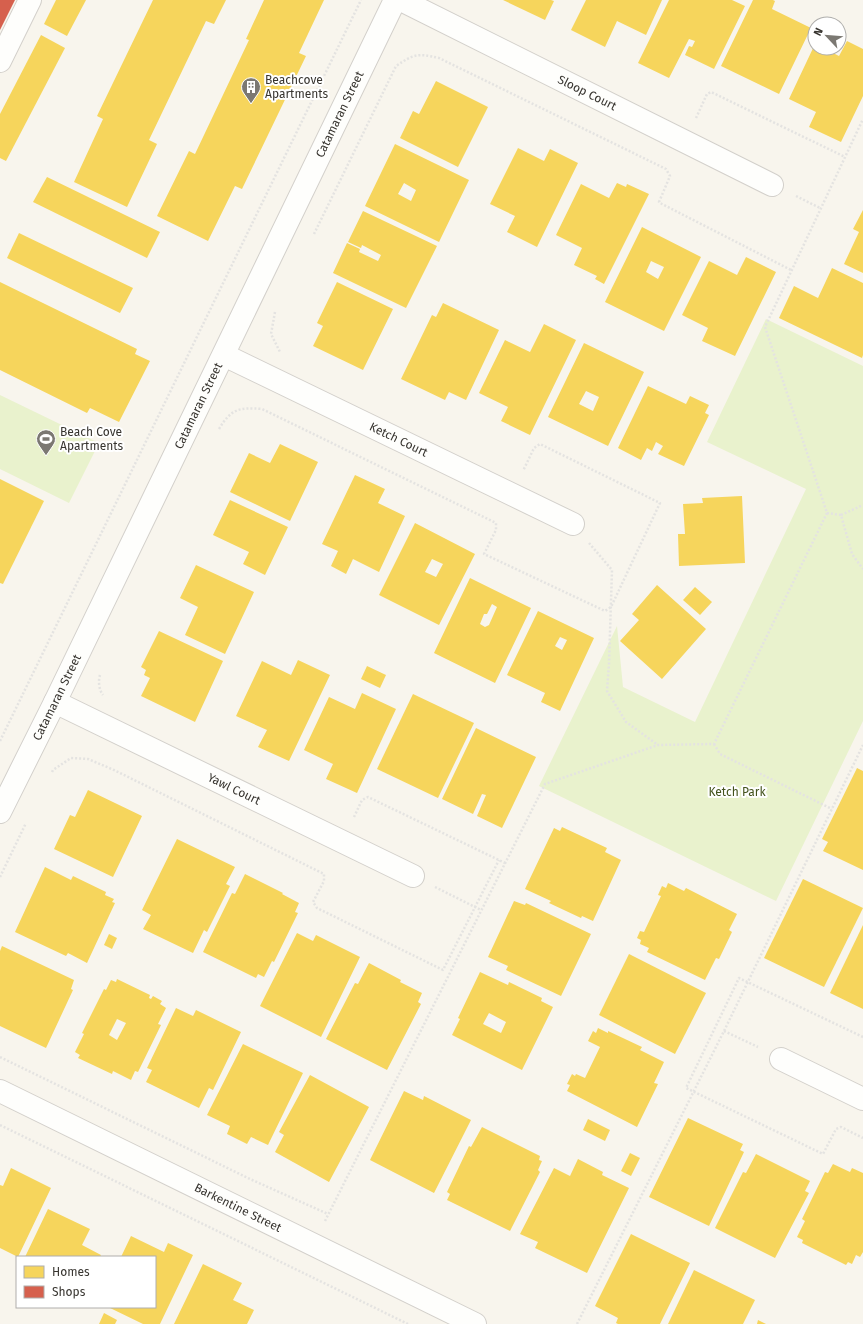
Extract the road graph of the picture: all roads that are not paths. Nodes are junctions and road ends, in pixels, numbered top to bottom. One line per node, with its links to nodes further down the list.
1 (30, 0): 4 (street)
2 (395, 0): 6 (street, Catamaran Street)
3 (401, 0): 5 (street, Sloop Court)
4 (0, 61)
5 (772, 185)
6 (224, 355): 7 (street, Ketch Court); 8 (street, Catamaran Street)
7 (573, 524)
8 (55, 702): 9 (street, Catamaran Street); 10 (street, Yawl Court)
9 (0, 812)
10 (413, 876)
11 (781, 1059): 13 (street)
12 (0, 1091): 14 (street, Barkentine Street)
13 (863, 1099)
14 (475, 1324)

